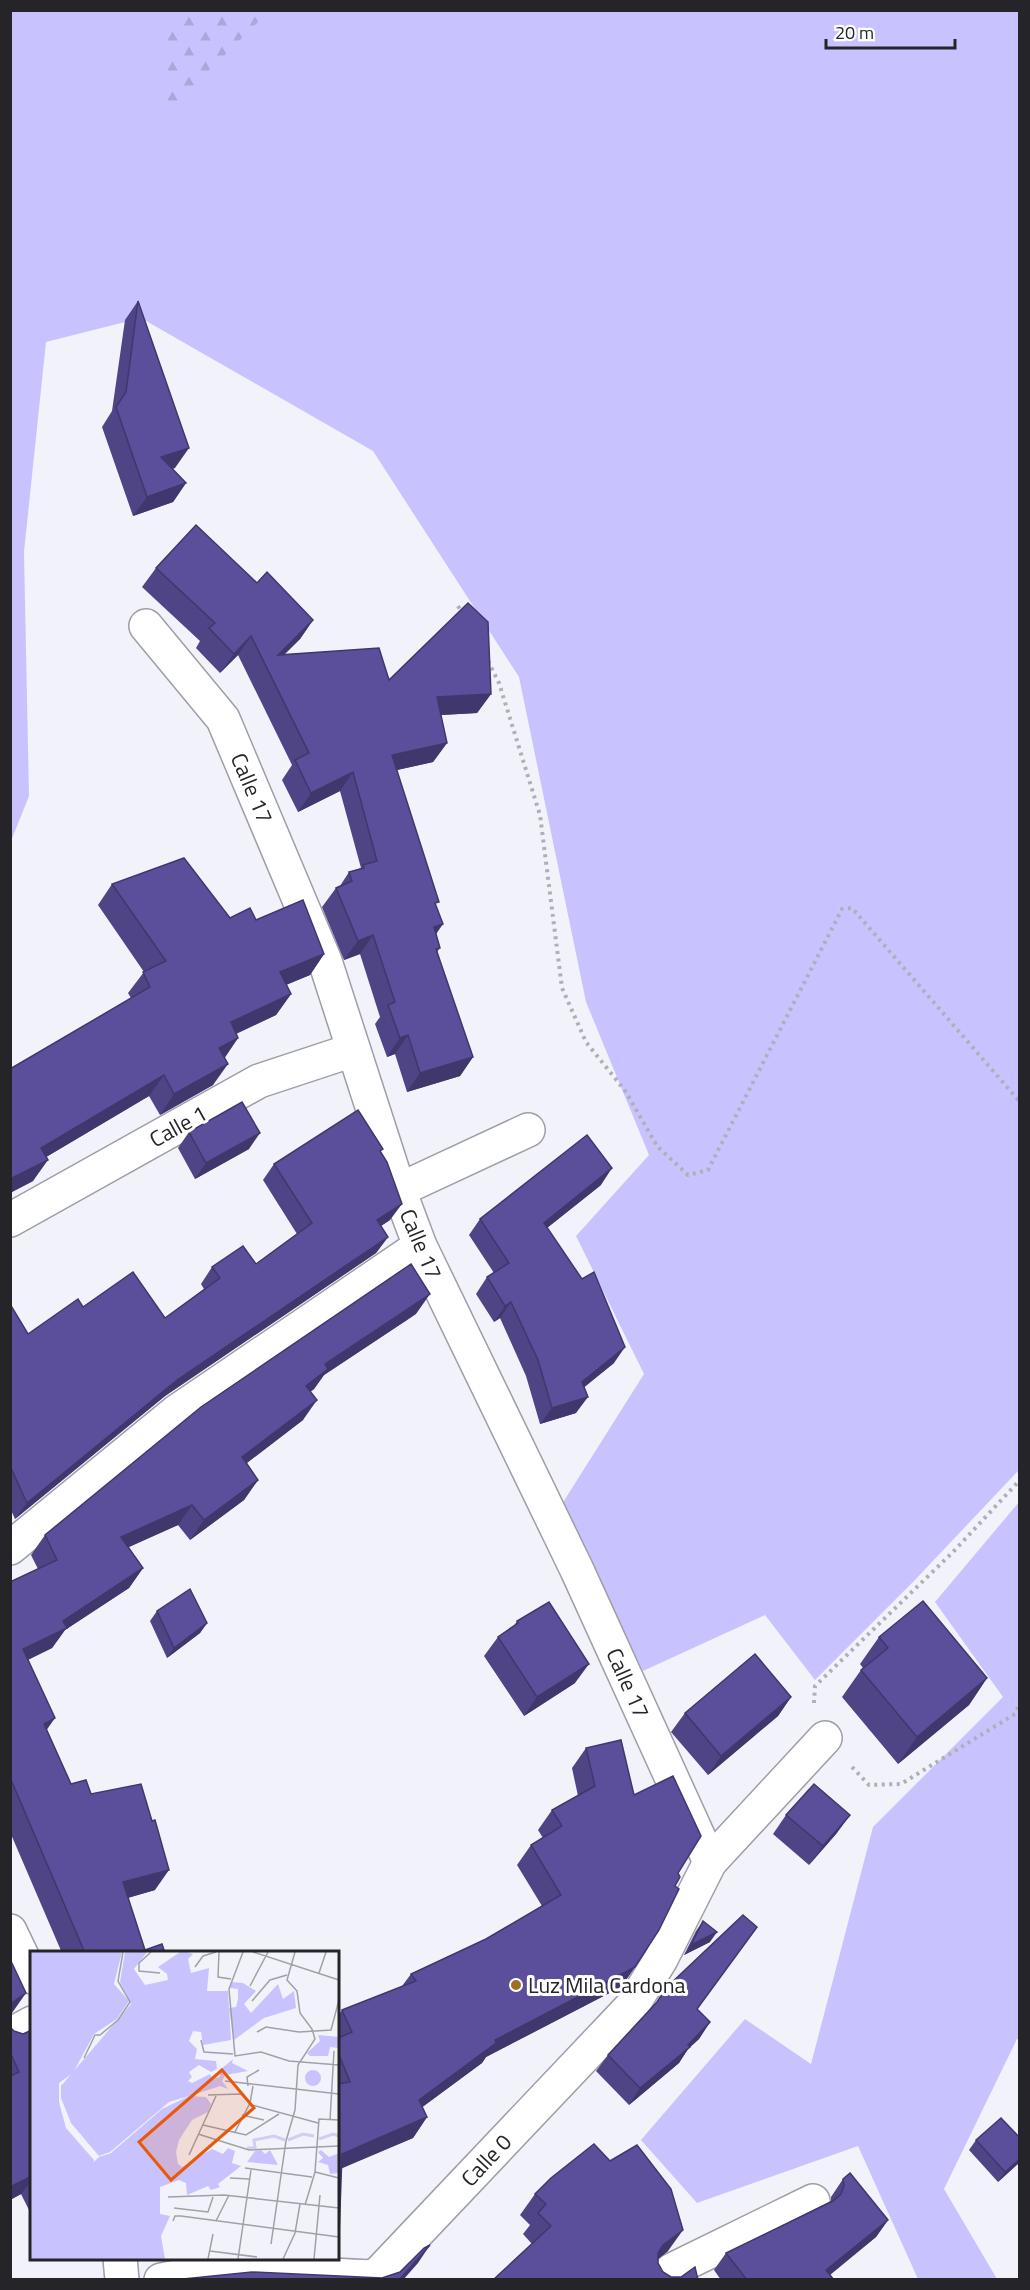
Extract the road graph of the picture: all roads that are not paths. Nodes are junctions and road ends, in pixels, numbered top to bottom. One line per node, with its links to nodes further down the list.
1 (146, 626): 2 (street, Calle 17)
2 (353, 1050): 4 (street, Calle 17); 5 (street, Calle 1)
3 (528, 1130): 4 (street)
4 (399, 1190): 6 (street, Calle 17)
5 (10, 1220)
6 (420, 1246): 7 (street); 9 (street, Calle 17)
7 (10, 1548)
8 (825, 1738): 9 (street, Calle 0)
9 (710, 1862): 17 (street, Calle 0)
10 (10, 1931): 11 (street)
11 (30, 1973)
12 (30, 2024): 13 (street)
13 (10, 2035)
14 (813, 2200): 18 (street)
15 (120, 2260): 16 (street)
16 (122, 2280)
17 (161, 2280)
18 (661, 2280)

